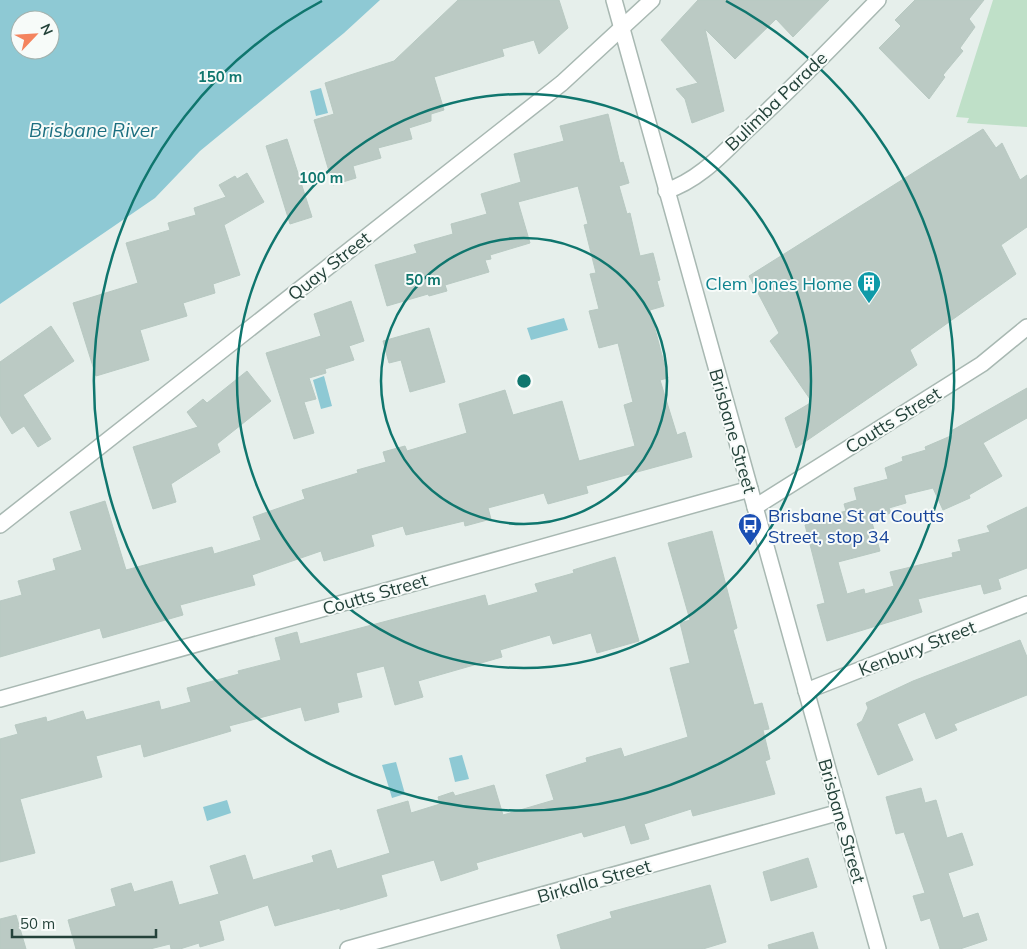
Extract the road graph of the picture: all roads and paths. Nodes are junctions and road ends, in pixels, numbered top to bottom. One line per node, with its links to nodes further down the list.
1 (614, 0): 4 (street, Brisbane Street)
2 (652, 0): 4 (street, Quay Street)
3 (878, 0): 5 (street, Bulimba Parade)
4 (622, 30): 5 (street, Brisbane Street); 9 (street, Quay Street)
5 (666, 191): 7 (street, Brisbane Street)
6 (1027, 327): 8 (street, Coutts Street)
7 (750, 489): 8 (street, Brisbane Street); 12 (street, Coutts Street)
8 (755, 507): 11 (street, Brisbane Street)
9 (0, 525)
10 (1027, 604): 11 (street, Kenbury Street)
11 (806, 691): 13 (street, Brisbane Street)
12 (0, 699)
13 (840, 812): 14 (street, Birkalla Street); 15 (street, Brisbane Street)
14 (348, 949)
15 (878, 949)

